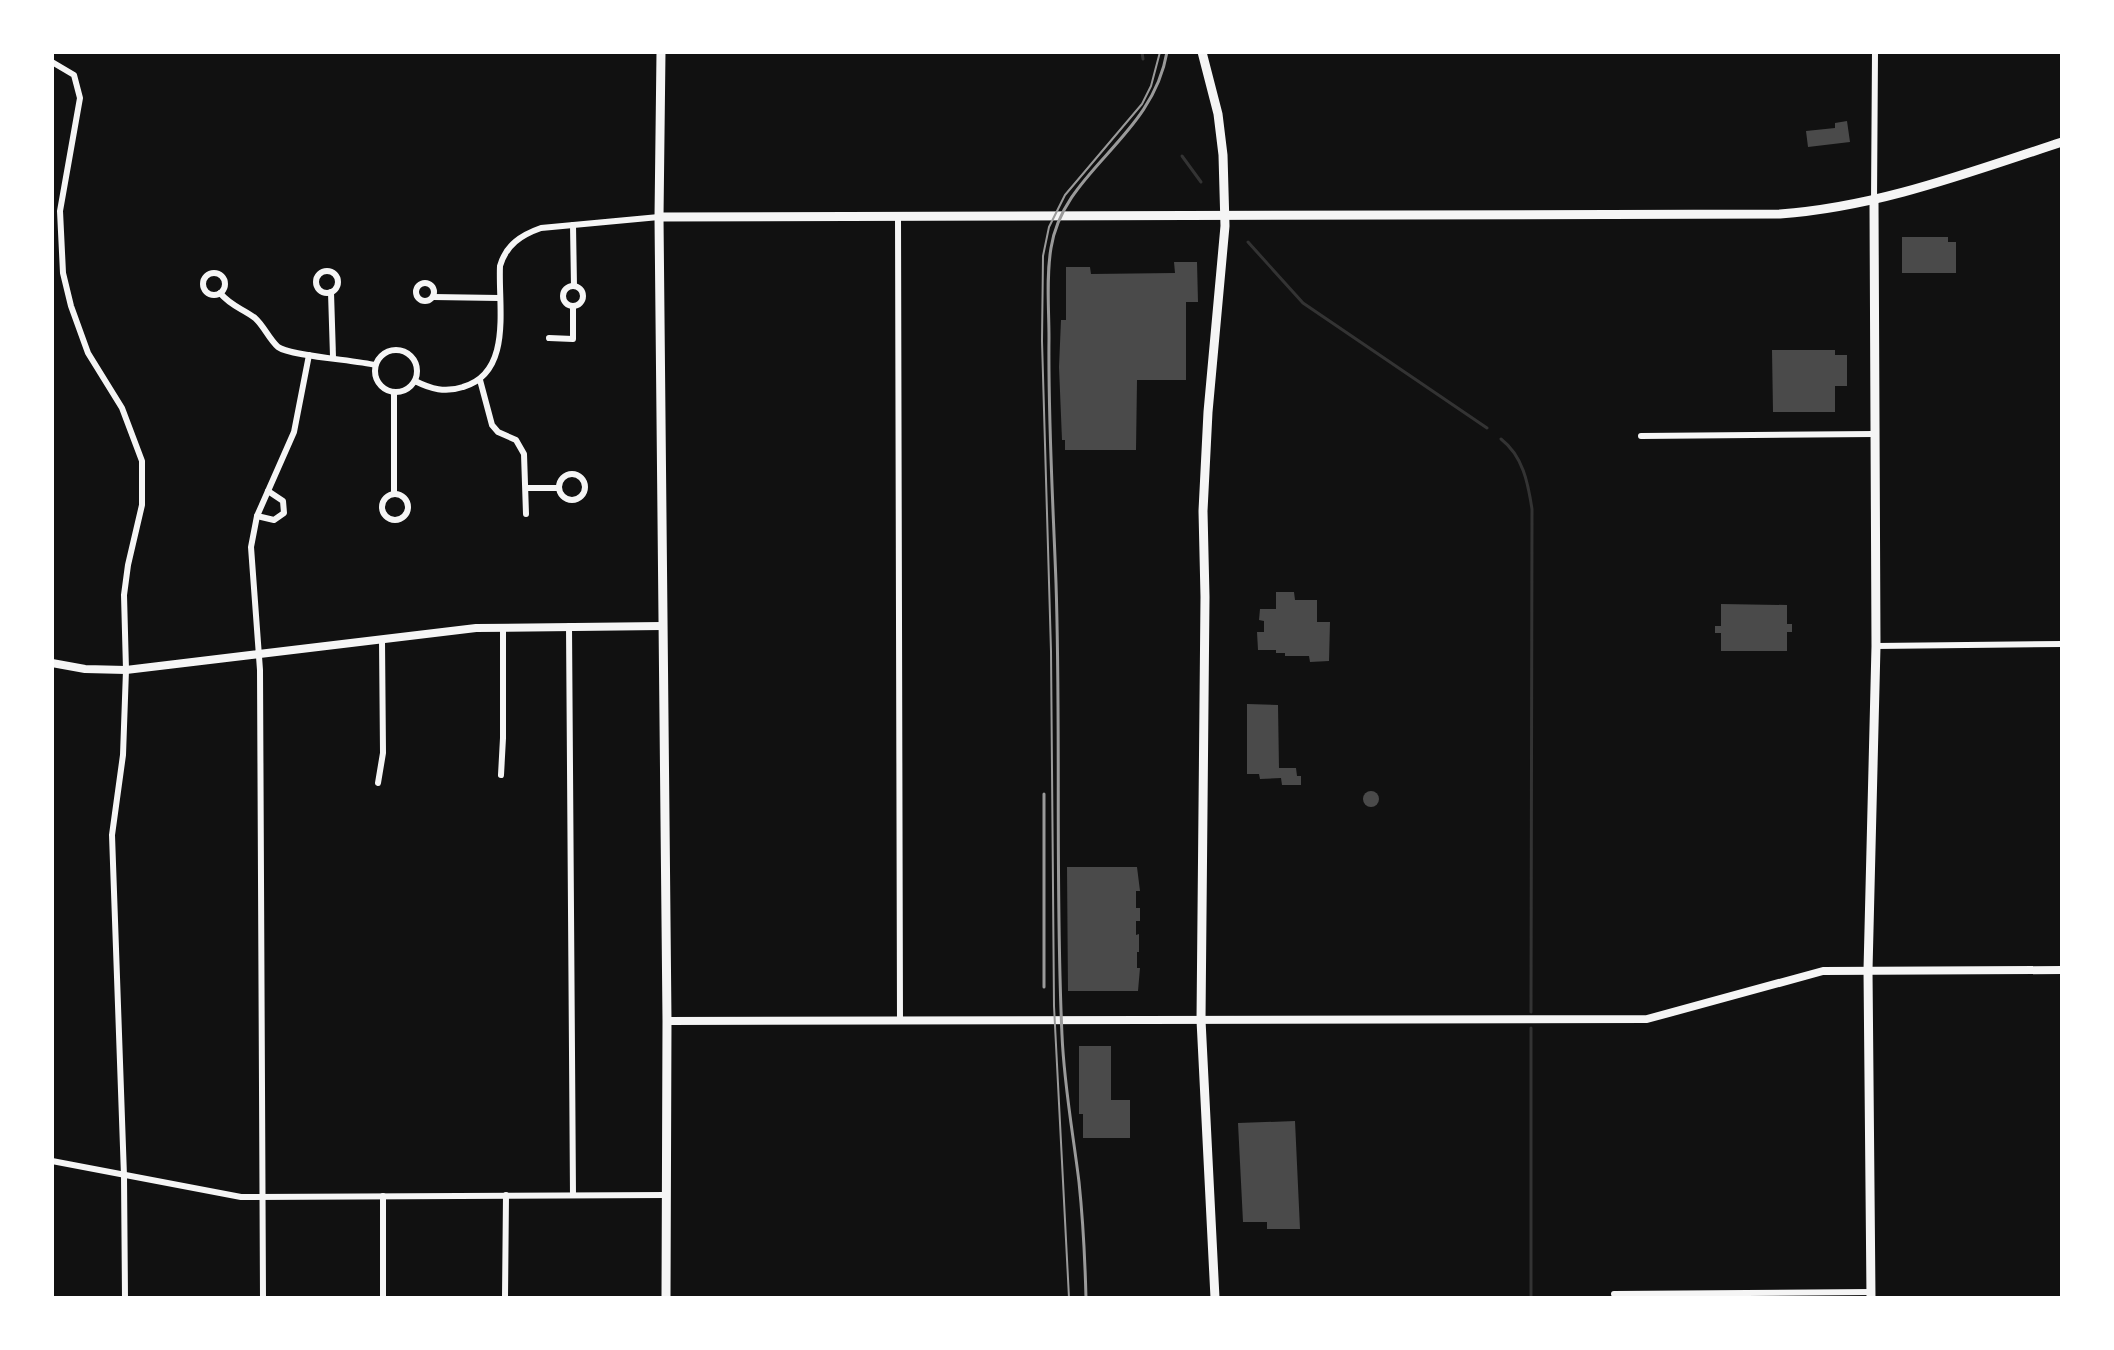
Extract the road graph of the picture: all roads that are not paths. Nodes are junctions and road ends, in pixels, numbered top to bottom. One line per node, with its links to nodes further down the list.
1 (661, 52): 9 (main road)
2 (1202, 52): 7 (main road)
3 (1875, 52): 6 (street)
4 (52, 62): 40 (street)
5 (2062, 142): 6 (main road)
6 (1874, 201): 7 (main road); 24 (main road)
7 (1225, 215): 8 (main road); 45 (main road)
8 (898, 216): 9 (main road); 47 (street)
9 (659, 217): 10 (street); 33 (main road)
10 (573, 225): 11 (street); 15 (street)
11 (574, 286): 16 (street); 16 (street)
12 (331, 292): 19 (street)
13 (220, 293): 18 (street)
14 (433, 297): 15 (street)
15 (499, 298): 21 (street)
16 (573, 306): 17 (street)
17 (549, 338)
18 (309, 355): 19 (street); 28 (street)
19 (333, 357): 20 (street)
20 (375, 365): 22 (street); 23 (street)
21 (480, 380): 22 (street); 26 (street)
22 (415, 381): 23 (street)
23 (394, 393): 29 (street)
24 (1874, 434): 25 (street); 37 (main road)
25 (1641, 436)
26 (526, 488): 27 (street); 30 (street)
27 (558, 488): 27 (street)
28 (268, 491): 31 (street); 31 (street)
29 (394, 494): 29 (street)
30 (526, 514)
31 (257, 516): 38 (street)
32 (569, 626): 33 (street); 34 (street); 51 (street)
33 (662, 626): 46 (main road)
34 (503, 627): 35 (street); 41 (street)
35 (382, 641): 38 (street); 42 (street)
36 (2062, 644): 37 (street)
37 (1876, 646): 43 (main road)
38 (259, 655): 40 (street); 53 (street)
39 (52, 663): 40 (street)
40 (126, 670): 49 (street)
41 (501, 775)
42 (378, 783)
43 (1868, 970): 44 (street); 45 (street); 56 (main road)
44 (2062, 970)
45 (1201, 1020): 47 (street); 62 (main road)
46 (667, 1021): 47 (street); 52 (main road)
47 (900, 1021)
48 (52, 1161): 49 (street)
49 (124, 1176): 53 (street); 57 (street)
50 (506, 1195): 51 (street); 54 (street); 60 (street)
51 (573, 1195): 52 (street)
52 (666, 1195): 61 (main road)
53 (263, 1196): 54 (street); 58 (street)
54 (383, 1196): 59 (street)
55 (1614, 1294): 56 (street)
56 (1871, 1295)
57 (125, 1298)
58 (263, 1298)
59 (383, 1298)
60 (505, 1298)
61 (666, 1298)
62 (1215, 1298)

